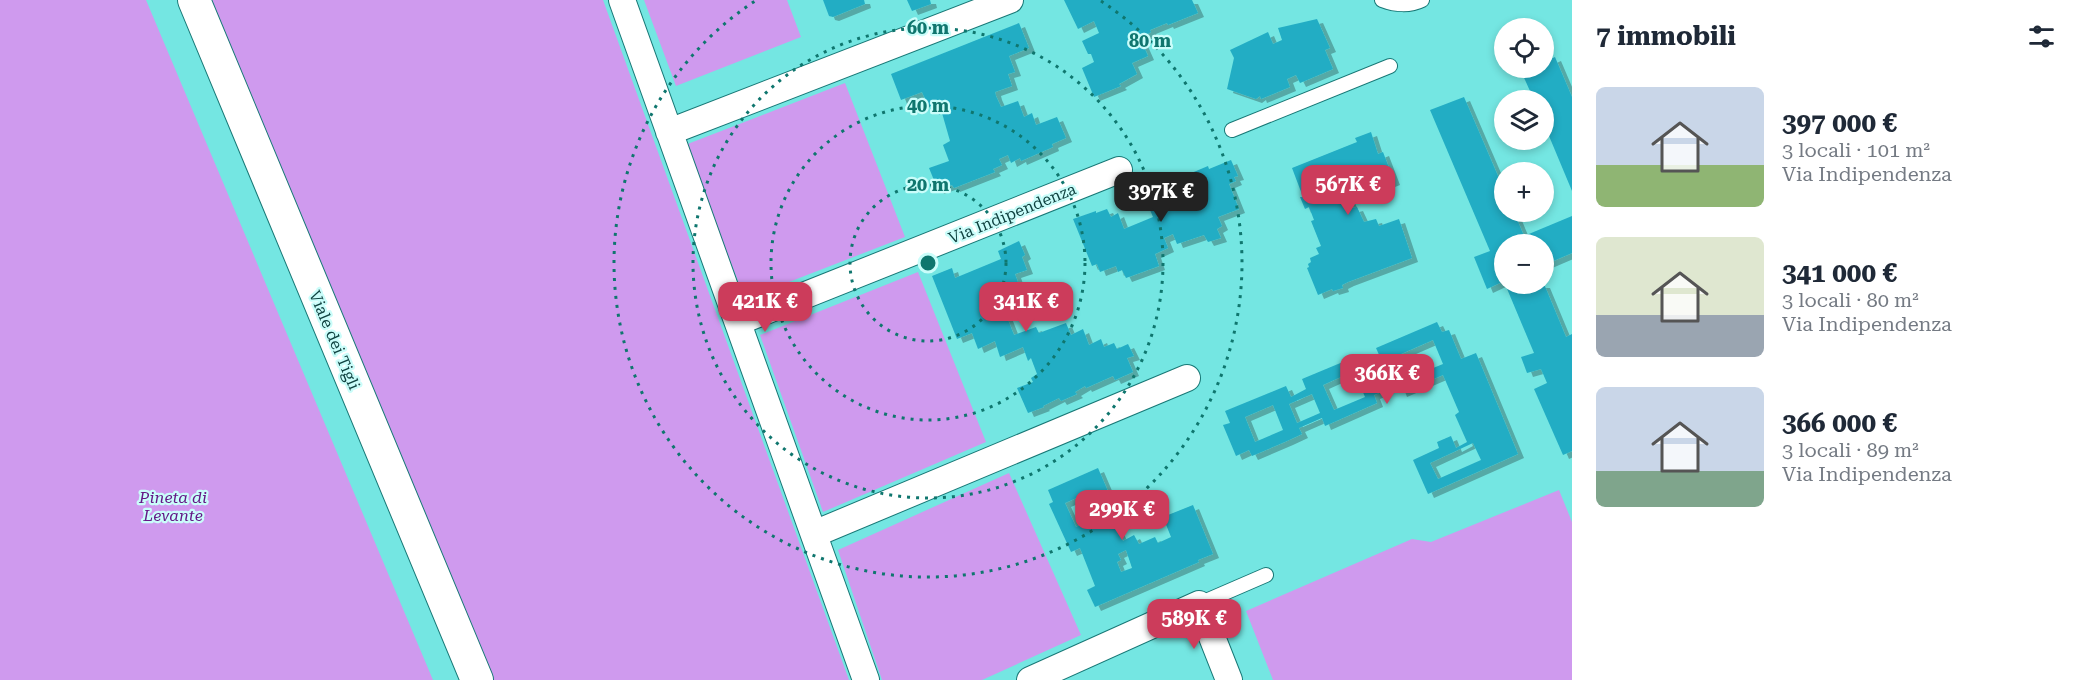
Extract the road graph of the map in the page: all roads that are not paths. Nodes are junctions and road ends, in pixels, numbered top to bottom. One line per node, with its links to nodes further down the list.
1 (194, 0): 15 (street, Viale dei Tigli)
2 (622, 0): 8 (street)
3 (1010, 0): 8 (street)
4 (1382, 0): 5 (lane)
5 (1422, 0)
6 (1390, 66): 7 (lane)
7 (1232, 130)
8 (669, 132): 10 (street)
9 (1119, 170): 10 (street, Via Indipendenza)
10 (738, 322): 12 (street)
11 (1187, 378): 12 (street)
12 (814, 534): 16 (street)
13 (1266, 575): 14 (lane)
14 (1199, 604): 17 (street); 18 (street)
15 (477, 680)
16 (866, 680)
17 (1030, 680)
18 (1229, 680)

